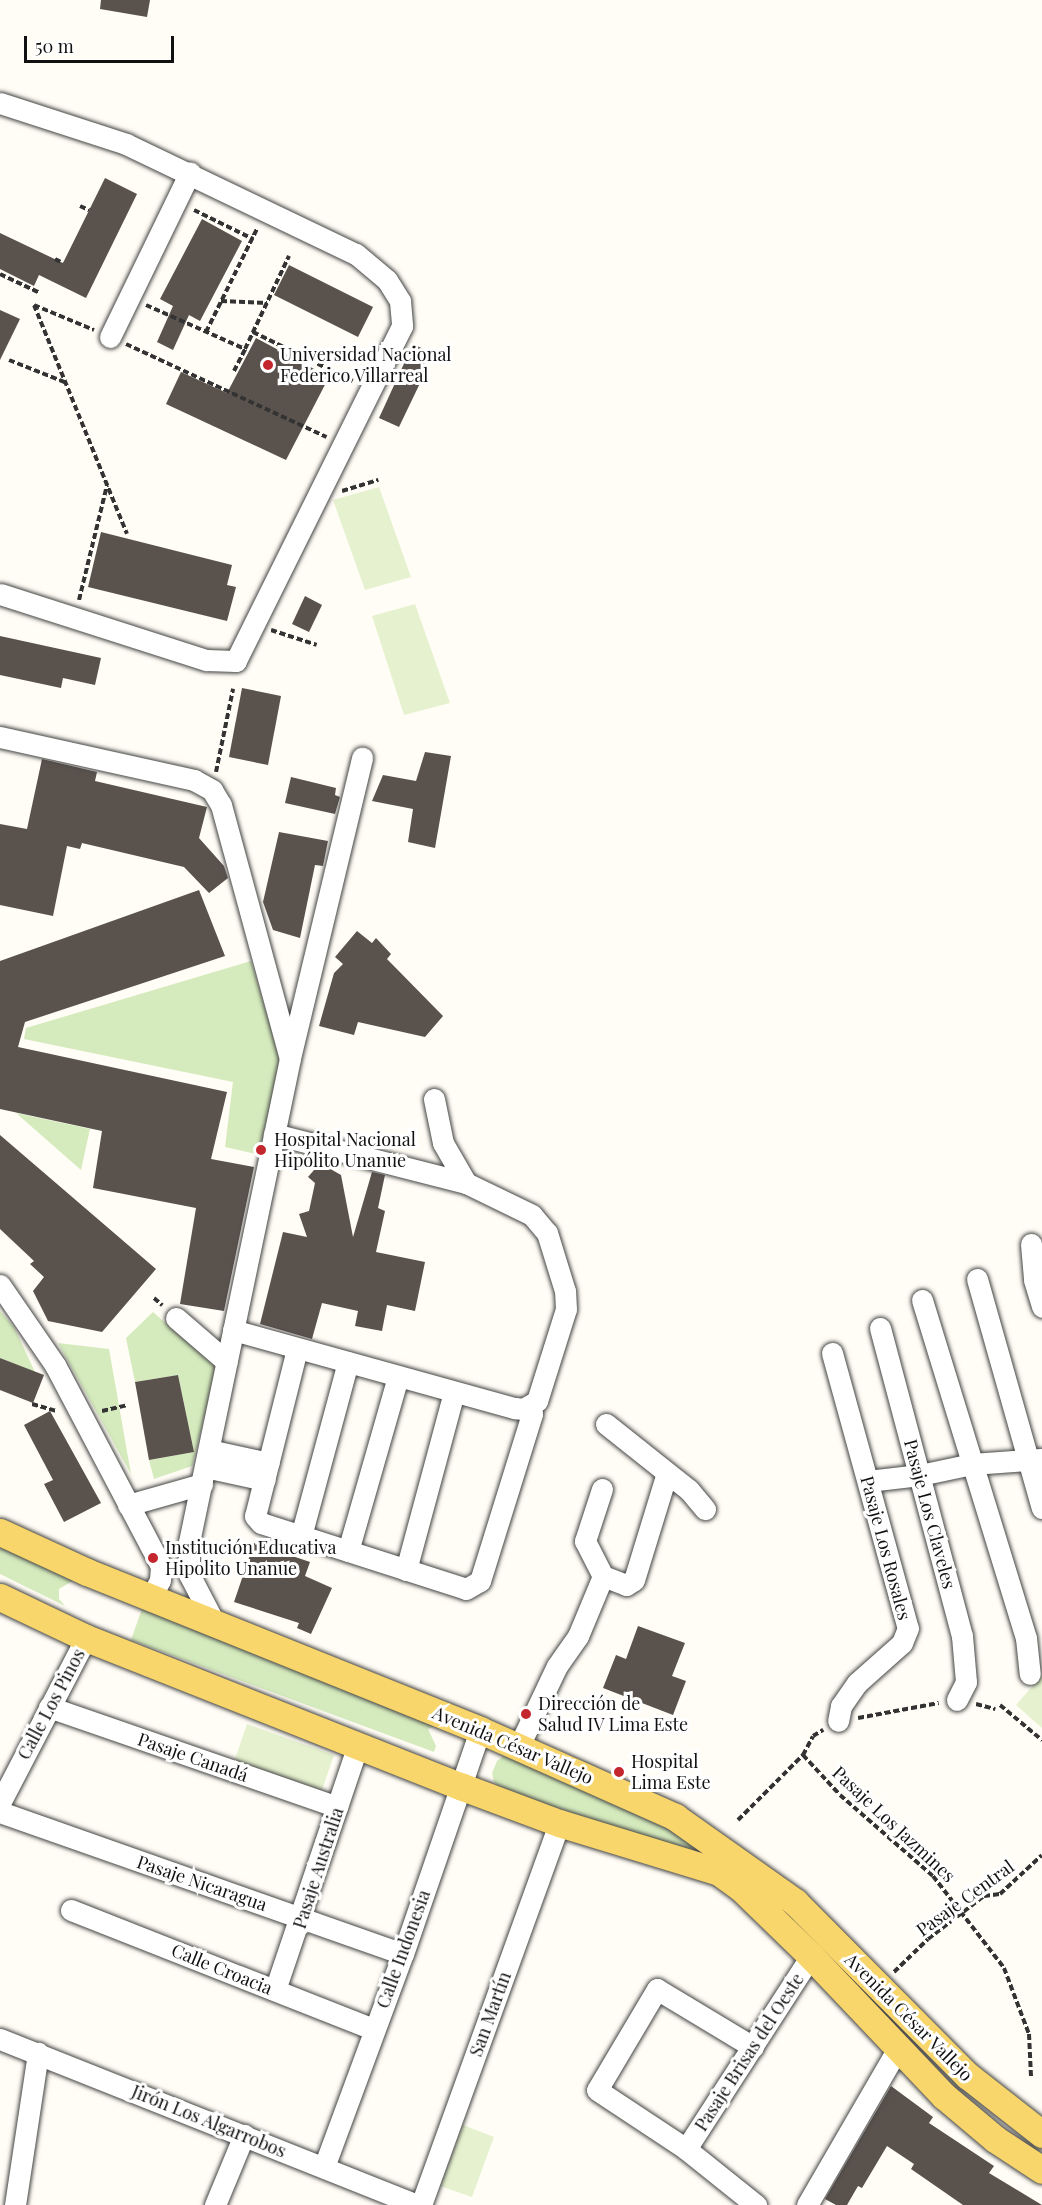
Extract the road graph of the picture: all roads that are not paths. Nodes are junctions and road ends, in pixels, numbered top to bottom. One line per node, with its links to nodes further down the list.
1 (0, 103): 2 (street)
2 (187, 179): 3 (street); 4 (street)
3 (110, 337)
4 (0, 594)
5 (0, 738): 7 (street)
6 (362, 758): 7 (street)
7 (290, 1058): 9 (street)
8 (434, 1099): 10 (street)
9 (274, 1134): 10 (street); 18 (street)
10 (466, 1183): 25 (street)
11 (1031, 1244): 15 (street)
12 (977, 1279): 27 (street)
13 (0, 1285): 35 (street)
14 (922, 1300): 28 (street)
15 (1042, 1307)
16 (176, 1318): 21 (street)
17 (880, 1328): 32 (street, Pasaje Los Claveles)
18 (233, 1330): 19 (street); 21 (street)
19 (297, 1349): 22 (street); 30 (street)
20 (832, 1353): 33 (street, Pasaje Los Rosales)
21 (227, 1362): 29 (street)
22 (348, 1362): 23 (street); 39 (street)
23 (398, 1377): 24 (street); 40 (street)
24 (454, 1392): 25 (street); 41 (street)
25 (530, 1406): 41 (street)
26 (606, 1424): 31 (street)
27 (1035, 1461): 28 (street); 36 (street)
28 (972, 1464): 32 (street); 47 (street)
29 (205, 1467): 30 (street); 35 (street); 45 (street)
30 (267, 1471): 39 (street)
31 (667, 1473): 37 (street); 42 (street)
32 (920, 1475): 33 (street); 48 (street, Pasaje Los Claveles)
33 (867, 1481): 50 (street, Pasaje Los Rosales)
34 (602, 1489): 42 (street)
35 (128, 1505): 44 (street)
36 (1042, 1508)
37 (705, 1509)
38 (0, 1532): 44 (main road, Avenida César Vallejo)
39 (301, 1536): 40 (street)
40 (348, 1551): 41 (street)
41 (406, 1570)
42 (603, 1576): 53 (street)
43 (0, 1597): 46 (main road, Avenida César Vallejo)
44 (151, 1598): 45 (main road, Avenida César Vallejo)
45 (215, 1624): 51 (main road, Avenida César Vallejo)
46 (86, 1638): 49 (street, Calle Los Pinos); 52 (main road, Avenida César Vallejo)
47 (1030, 1674)
48 (957, 1700)
49 (49, 1707): 54 (street, Calle Los Pinos); 57 (street, Pasaje Canadá)
50 (838, 1721)
51 (480, 1730): 53 (main road, Avenida César Vallejo); 55 (street, Calle Indonesia)
52 (358, 1744): 55 (main road, Avenida César Vallejo); 57 (street, Pasaje Australia)
53 (519, 1746): 71 (main road, Avenida César Vallejo)
54 (5, 1778): 56 (street, Calle Los Pinos)
55 (460, 1786): 59 (main road, Avenida César Vallejo); 62 (street, Calle Indonesia)
56 (0, 1803)
57 (338, 1808): 61 (street, Pasaje Australia)
58 (0, 1812): 61 (street, Pasaje Nicaragua)
59 (559, 1823): 63 (main road, Avenida César Vallejo); 77 (street, San Martín)
60 (71, 1910): 64 (street, Calle Croacia)
61 (302, 1918): 62 (street, Pasaje Nicaragua); 64 (street, Pasaje Australia)
62 (404, 1954): 65 (street, Calle Indonesia)
63 (811, 1956): 67 (street, Pasaje Brisas del Oeste); 68 (main road, Avenida César Vallejo)
64 (275, 1990): 65 (street, Calle Croacia)
65 (373, 2029): 73 (street, Calle Indonesia)
66 (0, 2039): 69 (street, Jirón Los Algarrobos)
67 (753, 2047): 72 (street, Pasaje Brisas del Oeste); 72 (street)
68 (898, 2048): 74 (main road, Avenida César Vallejo); 79 (street)
69 (38, 2052): 70 (street, Jirón Los Algarrobos); 75 (street)
70 (244, 2134): 73 (street, Jirón Los Algarrobos); 76 (street)
71 (1042, 2134)
72 (686, 2149): 78 (street)
73 (324, 2167): 77 (street, Jirón Los Algarrobos)
74 (1042, 2170)
75 (20, 2203)
76 (215, 2205)
77 (419, 2205)
78 (756, 2205)
79 (807, 2205)

